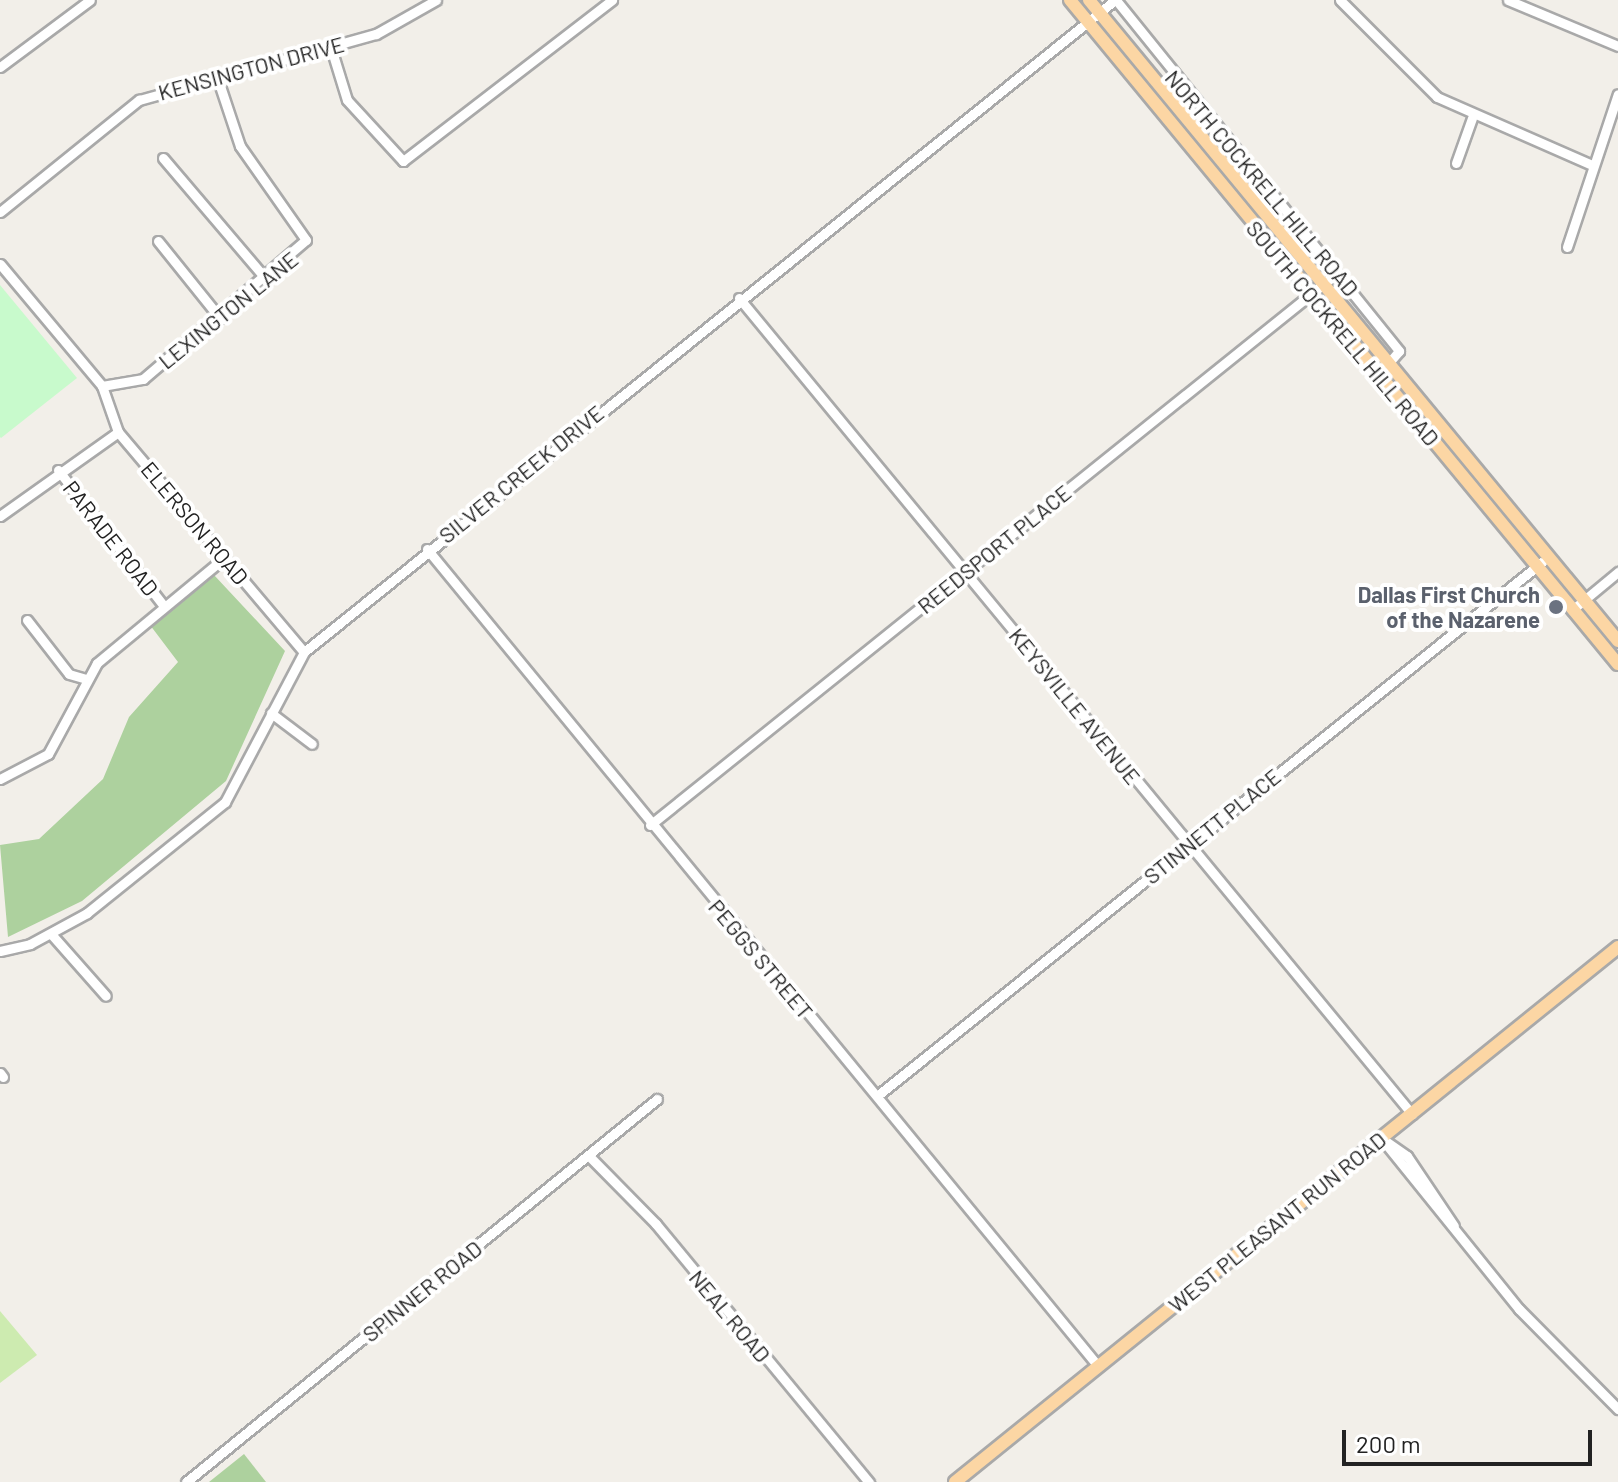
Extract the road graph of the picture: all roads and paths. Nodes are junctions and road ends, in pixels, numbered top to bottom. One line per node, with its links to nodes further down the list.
1 (90, 0): 12 (street)
2 (436, 0): 11 (street, KENSINGTON DRIVE)
3 (612, 0): 11 (street)
4 (1070, 0): 9 (main road, SOUTH COCKRELL HILL ROAD)
5 (1115, 0): 8 (street, SILVER CREEK DRIVE); 17 (street, NORTH COCKRELL HILL ROAD)
6 (1340, 0): 15 (street)
7 (1508, 0): 10 (street)
8 (1093, 4): 9 (street, SILVER CREEK DRIVE); 20 (main road, SOUTH COCKRELL HILL ROAD)
9 (1085, 17): 28 (main road, SOUTH COCKRELL HILL ROAD); 29 (street, SILVER CREEK DRIVE)
10 (1618, 46)
11 (331, 48): 13 (street, KENSINGTON DRIVE)
12 (0, 67)
13 (217, 77): 21 (street, KENSINGTON DRIVE); 26 (street, LEXINGTON LANE)
14 (1618, 94): 19 (street)
15 (1472, 118): 18 (street); 19 (street)
16 (163, 158): 26 (street)
17 (1239, 158): 20 (street); 25 (street, NORTH COCKRELL HILL ROAD)
18 (1456, 163)
19 (1592, 165): 23 (street)
20 (1227, 168): 27 (main road, SOUTH COCKRELL HILL ROAD)
21 (0, 212)
22 (158, 241): 30 (street)
23 (1567, 247)
24 (0, 264): 32 (street)
25 (1337, 273): 27 (street, REEDSPORT PLACE); 31 (street, NORTH COCKRELL HILL ROAD)
26 (267, 280): 30 (street, LEXINGTON LANE)
27 (1322, 285): 28 (street, REEDSPORT PLACE); 31 (main road, SOUTH COCKRELL HILL ROAD)
28 (1310, 294): 39 (main road, SOUTH COCKRELL HILL ROAD); 40 (street, REEDSPORT PLACE)
29 (739, 298): 36 (street, SILVER CREEK DRIVE); 40 (street, KEYSVILLE AVENUE)
30 (220, 318): 32 (street, LEXINGTON LANE)
31 (1387, 365): 37 (main road, SOUTH COCKRELL HILL ROAD)
32 (102, 386): 33 (street, ELERSON ROAD)
33 (118, 432): 34 (street); 38 (street, ELERSON ROAD)
34 (58, 470): 35 (street); 43 (street, PARADE ROAD)
35 (0, 516)
36 (427, 549): 47 (street, SILVER CREEK DRIVE); 53 (street, PEGGS STREET)
37 (1547, 557): 39 (street, STINNETT PLACE); 42 (main road, SOUTH COCKRELL HILL ROAD)
38 (224, 558): 43 (street); 47 (street, ELERSON ROAD)
39 (1535, 567): 44 (main road, SOUTH COCKRELL HILL ROAD); 54 (street, STINNETT PLACE)
40 (965, 572): 53 (street, REEDSPORT PLACE); 54 (street, KEYSVILLE AVENUE)
41 (1618, 572): 42 (street)
42 (1583, 600): 44 (street); 46 (main road, SOUTH COCKRELL HILL ROAD)
43 (164, 606): 49 (street)
44 (1572, 610): 48 (main road, SOUTH COCKRELL HILL ROAD)
45 (27, 620): 49 (street)
46 (1618, 641)
47 (304, 652): 50 (street, SILVER CREEK DRIVE)
48 (1618, 664)
49 (86, 679): 52 (street)
50 (271, 713): 51 (street); 55 (street, SILVER CREEK DRIVE)
51 (312, 744)
52 (0, 778)
53 (650, 825): 61 (street, PEGGS STREET)
54 (1190, 845): 61 (street, STINNETT PLACE); 63 (street, KEYSVILLE AVENUE)
55 (52, 935): 57 (street, SILVER CREEK DRIVE); 60 (street)
56 (1618, 947): 59 (main road, WEST PLEASANT RUN ROAD)
57 (0, 951)
58 (1618, 954): 59 (main road, WEST PLEASANT RUN ROAD)
59 (1601, 964): 63 (main road, WEST PLEASANT RUN ROAD)
60 (106, 996)
61 (877, 1096): 66 (street, PEGGS STREET)
62 (657, 1099): 65 (street, SPINNER ROAD)
63 (1412, 1114): 64 (main road, WEST PLEASANT RUN ROAD)
64 (1381, 1138): 66 (main road, WEST PLEASANT RUN ROAD); 67 (street)
65 (588, 1155): 68 (street, SPINNER ROAD); 69 (street, NEAL ROAD)
66 (1098, 1366): 70 (main road, WEST PLEASANT RUN ROAD)
67 (1618, 1409)
68 (186, 1482)
69 (869, 1482)
70 (955, 1482)

